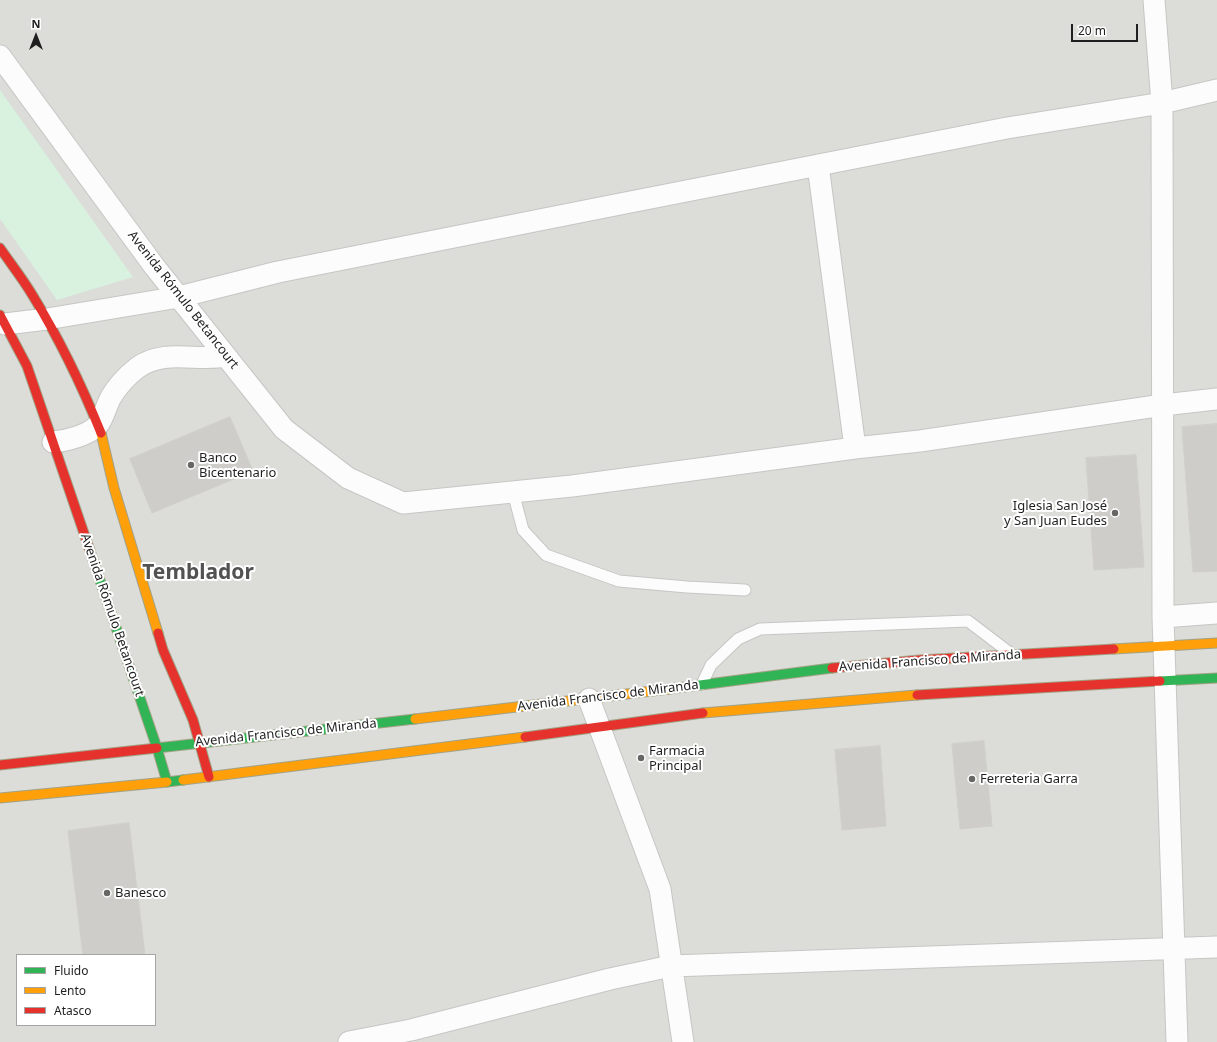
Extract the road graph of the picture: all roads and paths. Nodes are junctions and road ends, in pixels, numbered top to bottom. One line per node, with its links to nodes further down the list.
1 (1154, 0): 4 (street)
2 (0, 56): 7 (street, Avenida Rómulo Betancourt)
3 (1217, 90): 4 (street)
4 (1162, 103): 5 (street); 12 (street)
5 (818, 165): 7 (street); 15 (street)
6 (0, 248): 8 (main road)
7 (179, 297): 8 (street); 10 (street, Avenida Rómulo Betancourt)
8 (47, 319): 9 (street); 13 (main road)
9 (2, 320): 14 (main road, Avenida Rómulo Betancourt)
10 (226, 356): 13 (street); 16 (street, Avenida Rómulo Betancourt)
11 (1217, 399): 12 (street)
12 (1163, 404): 15 (street); 19 (street)
13 (98, 425): 14 (street); 28 (main road)
14 (53, 442): 29 (main road, Avenida Rómulo Betancourt)
15 (855, 448): 16 (street)
16 (513, 492): 17 (lane)
17 (745, 590)
18 (1217, 613): 19 (street)
19 (1163, 617): 21 (street)
20 (1217, 643): 21 (main road, Avenida Francisco de Miranda)
21 (1163, 645): 22 (main road, Avenida Francisco de Miranda); 24 (street)
22 (1012, 655): 25 (main road, Avenida Francisco de Miranda); 25 (lane)
23 (1217, 678): 24 (main road)
24 (1164, 681): 27 (main road); 35 (street)
25 (702, 684): 26 (main road, Avenida Francisco de Miranda)
26 (588, 699): 27 (street); 28 (main road, Avenida Francisco de Miranda)
27 (600, 728): 31 (main road); 36 (street)
28 (200, 742): 29 (main road, Avenida Francisco de Miranda); 31 (main road)
29 (157, 748): 30 (main road, Avenida Francisco de Miranda); 32 (main road, Avenida Rómulo Betancourt)
30 (0, 765)
31 (209, 777): 32 (main road)
32 (167, 782): 33 (main road)
33 (0, 798)
34 (1217, 947): 35 (street)
35 (1174, 949): 36 (street); 39 (street)
36 (671, 966): 37 (street); 38 (street)
37 (349, 1042)
38 (683, 1042)
39 (1177, 1042)

